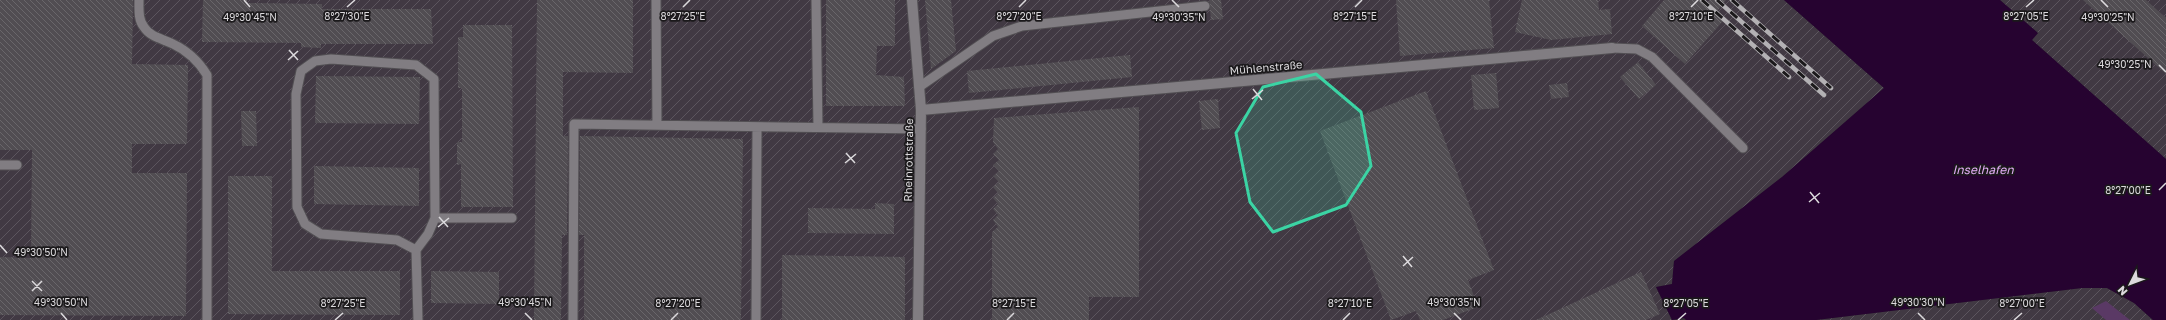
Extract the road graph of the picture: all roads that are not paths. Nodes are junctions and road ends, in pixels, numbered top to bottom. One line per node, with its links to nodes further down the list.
1 (139, 0): 19 (lane)
2 (656, 0): 9 (lane)
3 (816, 0): 11 (lane)
4 (912, 0): 7 (street, Rheinrottstraße)
5 (1205, 6): 7 (lane)
6 (1612, 48): 8 (street, Mühlenstraße); 13 (lane)
7 (919, 87): 8 (street, Rheinrottstraße)
8 (921, 110): 12 (street, Rheinrottstraße)
9 (657, 125): 10 (lane); 21 (lane)
10 (756, 127): 11 (lane); 22 (lane)
11 (818, 127): 12 (lane)
12 (921, 129): 23 (street, Rheinrottstraße)
13 (1743, 148)
14 (0, 165): 15 (lane)
15 (17, 165)
16 (435, 218): 17 (lane); 18 (lane); 18 (lane)
17 (512, 218)
18 (416, 250): 20 (lane)
19 (206, 320)
20 (418, 320)
21 (573, 320)
22 (756, 320)
23 (918, 320)

